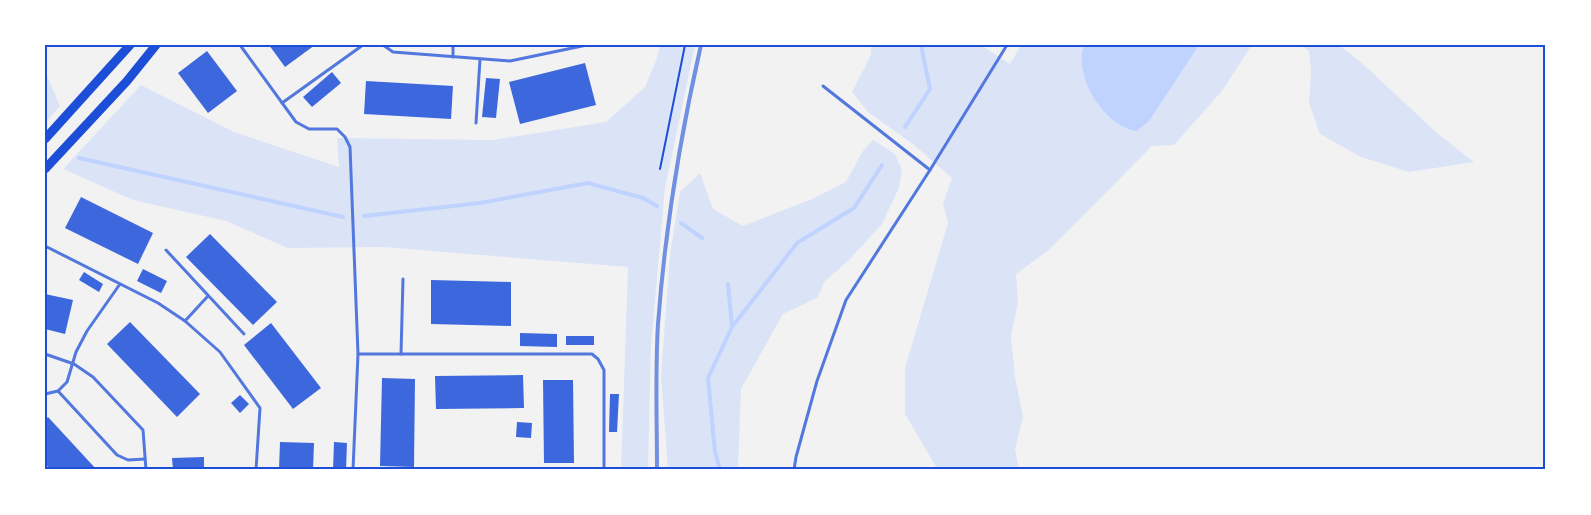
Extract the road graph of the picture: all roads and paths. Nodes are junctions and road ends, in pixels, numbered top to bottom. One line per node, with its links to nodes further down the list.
1 (130, 45): 15 (main road)
2 (156, 45): 16 (main road)
3 (240, 45): 13 (lane)
4 (363, 45): 13 (lane)
5 (383, 45): 10 (lane)
6 (453, 45): 10 (lane)
7 (587, 45): 11 (lane)
8 (685, 45): 17 (path)
9 (1007, 45): 18 (lane)
10 (453, 57): 11 (lane)
11 (480, 59): 14 (lane)
12 (823, 86): 18 (lane)
13 (282, 104): 27 (lane)
14 (476, 123)
15 (45, 139)
16 (45, 169)
17 (660, 169)
18 (930, 170): 37 (lane)
19 (45, 246): 22 (lane)
20 (166, 250): 23 (lane)
21 (403, 279): 28 (lane)
22 (120, 284): 24 (lane); 29 (lane)
23 (208, 296): 24 (lane); 25 (lane)
24 (185, 321): 34 (lane)
25 (244, 334)
26 (45, 354): 29 (lane)
27 (358, 354): 28 (lane); 35 (lane)
28 (401, 354): 36 (lane)
29 (74, 364): 30 (lane); 32 (lane)
30 (58, 391): 31 (lane); 32 (lane)
31 (45, 394)
32 (145, 459): 33 (lane)
33 (146, 470)
34 (256, 470)
35 (353, 470)
36 (604, 470)
37 (794, 470)

